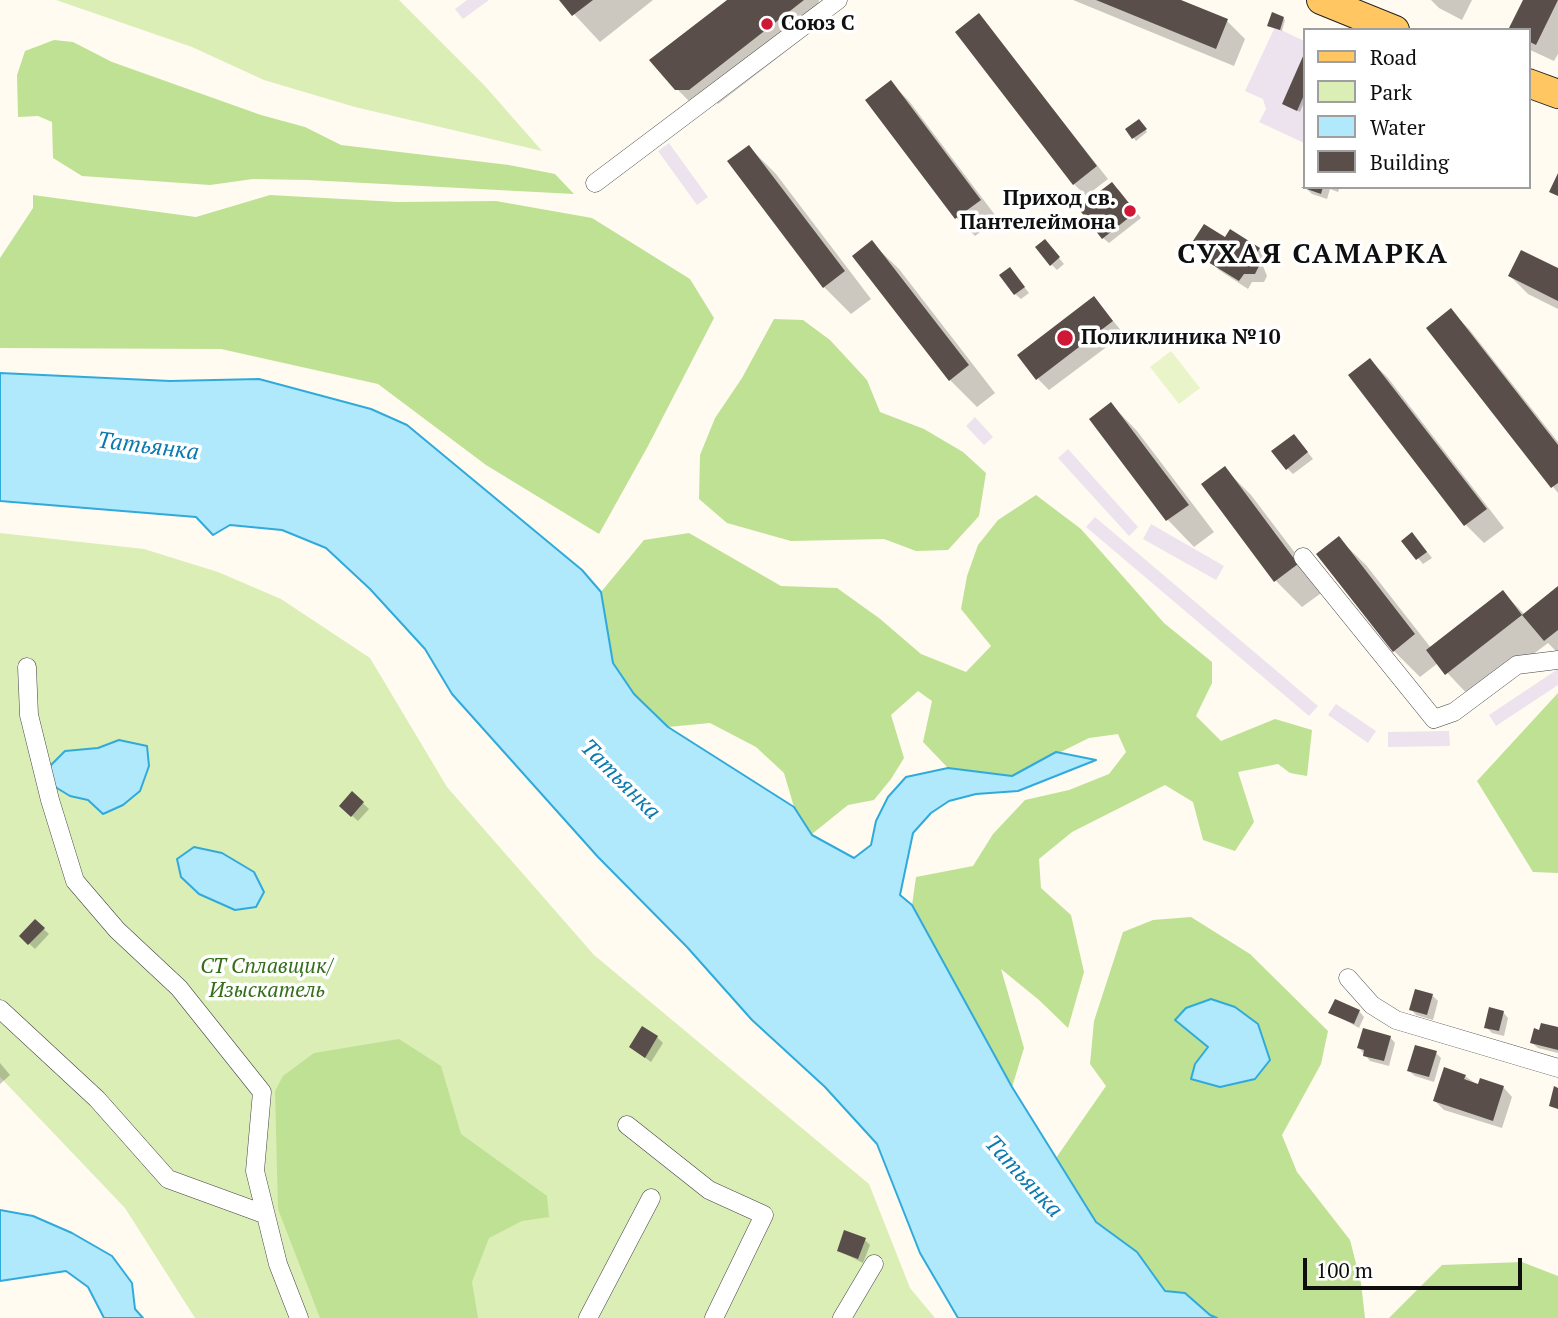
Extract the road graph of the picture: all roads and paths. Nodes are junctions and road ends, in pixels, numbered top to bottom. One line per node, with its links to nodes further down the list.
1 (838, 0): 6 (street)
2 (1321, 0): 3 (main road)
3 (1390, 28)
4 (1530, 84): 5 (main road)
5 (1558, 94)
6 (595, 183)
7 (1303, 557): 8 (street)
8 (1558, 660)
9 (27, 667): 15 (street)
10 (1348, 978): 12 (street)
11 (0, 1009): 15 (street)
12 (1558, 1068)
13 (627, 1125): 19 (street)
14 (651, 1198): 18 (street)
15 (264, 1214): 17 (street)
16 (874, 1264): 20 (street)
17 (299, 1318)
18 (588, 1318)
19 (714, 1318)
20 (842, 1318)

